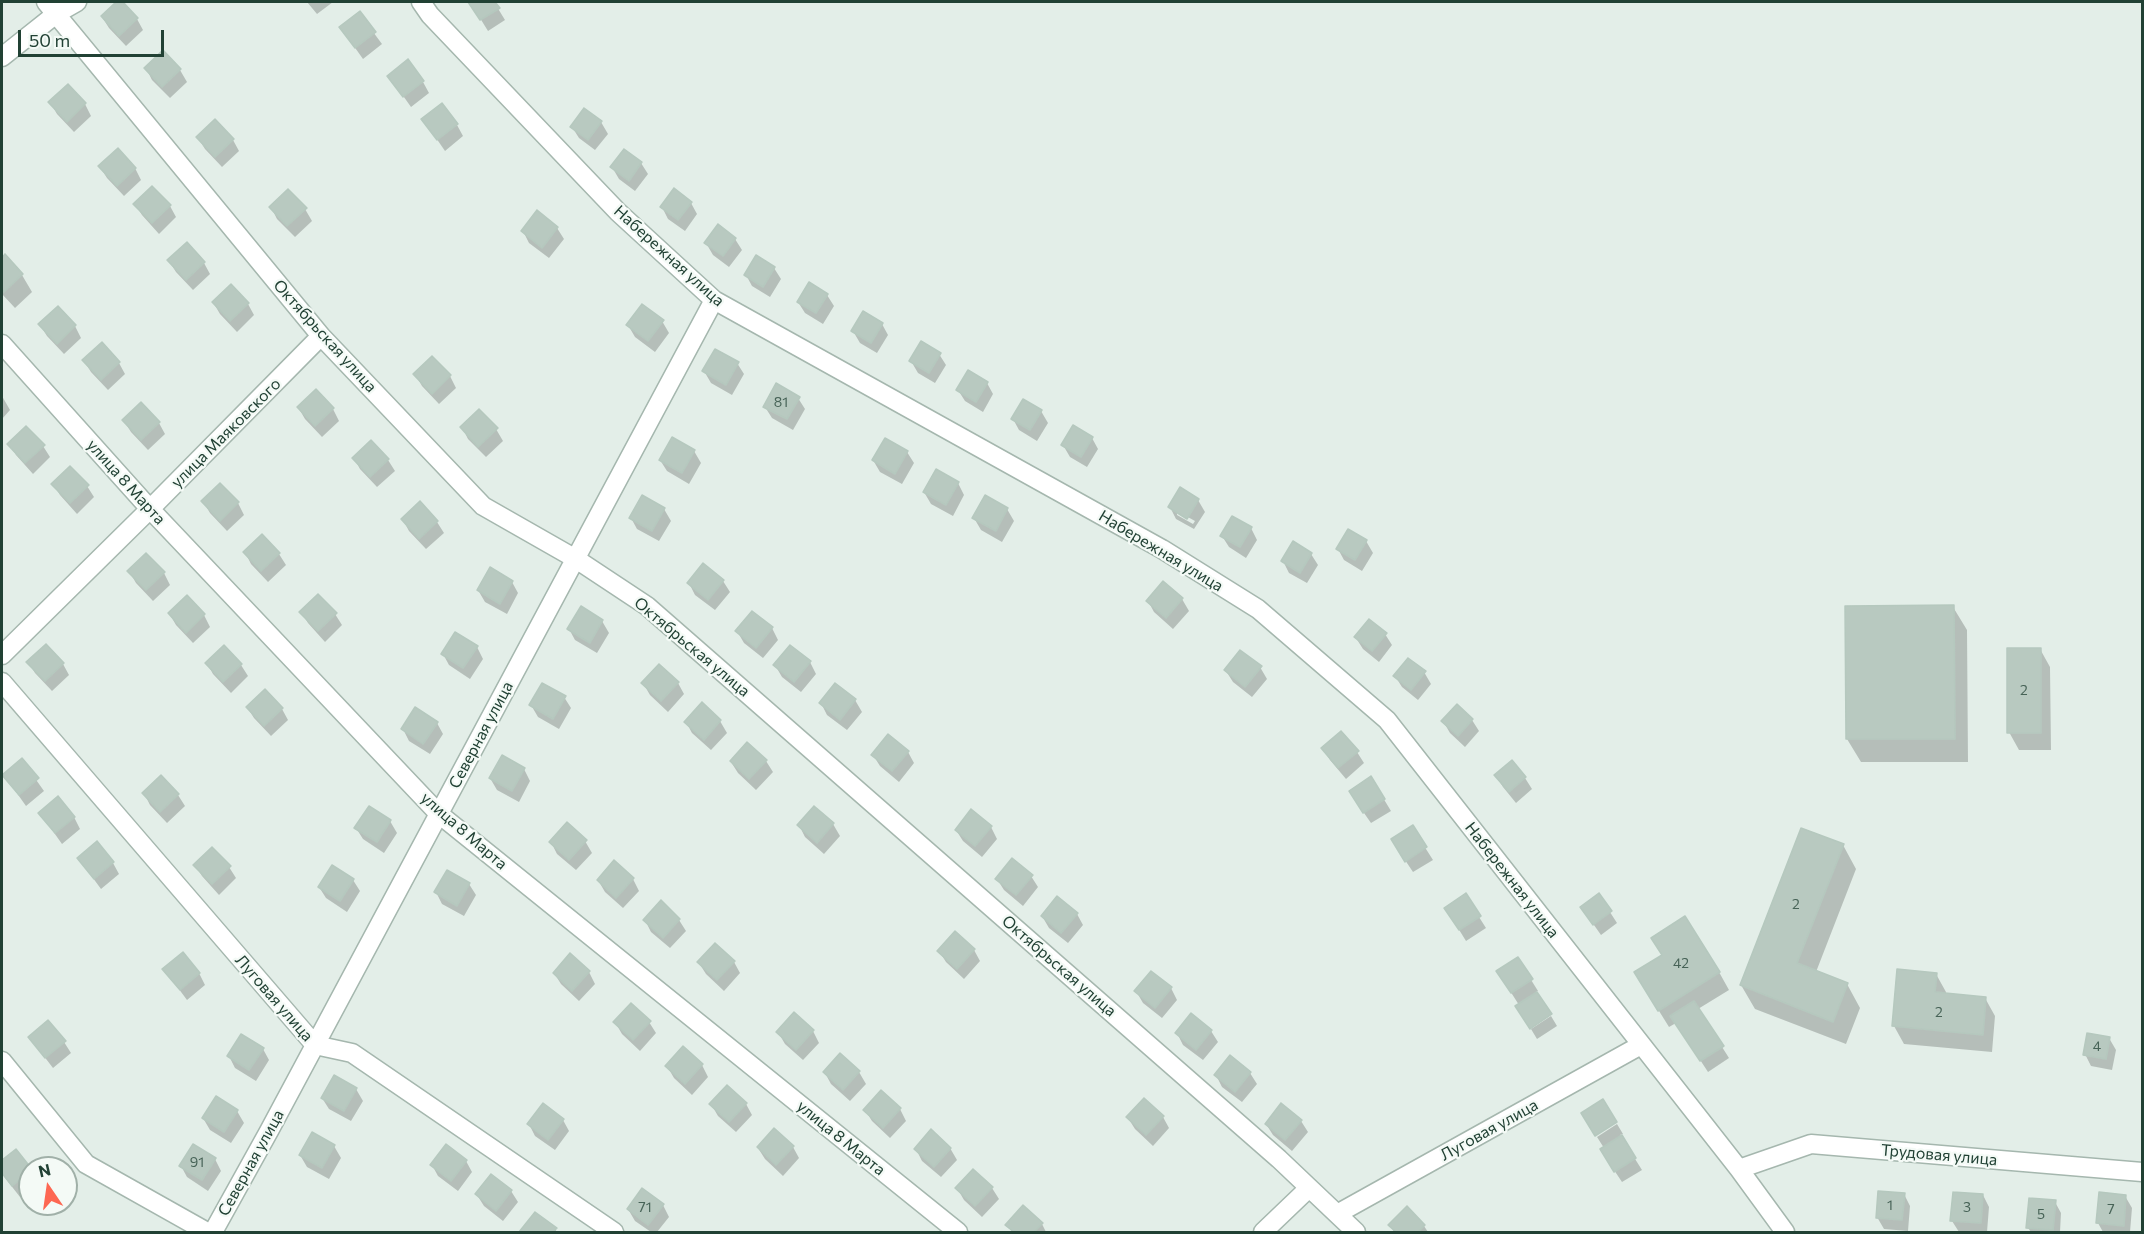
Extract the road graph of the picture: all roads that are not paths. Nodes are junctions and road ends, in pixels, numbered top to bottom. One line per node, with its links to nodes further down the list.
1 (77, 2): 3 (street)
2 (421, 2): 5 (street, Набережная улица)
3 (51, 8): 4 (street); 6 (street, Октябрьская улица)
4 (2, 57)
5 (714, 300): 9 (street, Северная улица); 14 (street, Набережная улица)
6 (321, 336): 8 (street, улица Маяковского); 9 (street, Октябрьская улица)
7 (2, 344): 8 (street, улица 8 Марта)
8 (150, 509): 10 (street, улица Маяковского); 12 (street, улица 8 Марта)
9 (576, 559): 12 (street, Северная улица); 18 (street, Октябрьская улица)
10 (2, 654)
11 (2, 682): 13 (street, Луговая улица)
12 (439, 814): 13 (street, Северная улица); 23 (street, улица 8 Марта)
13 (315, 1045): 21 (street, Северная улица); 22 (street, Луговая улица)
14 (1641, 1045): 16 (street, Набережная улица); 19 (street, Луговая улица)
15 (2, 1061): 20 (street)
16 (1739, 1169): 17 (street, Трудовая улица); 26 (street, Набережная улица)
17 (2142, 1172)
18 (1308, 1188): 19 (street, Октябрьская улица); 24 (street)
19 (1337, 1214): 25 (street, Октябрьская улица)
20 (207, 1233)
21 (213, 1233)
22 (614, 1233)
23 (958, 1233)
24 (1263, 1233)
25 (1356, 1233)
26 (1785, 1233)

